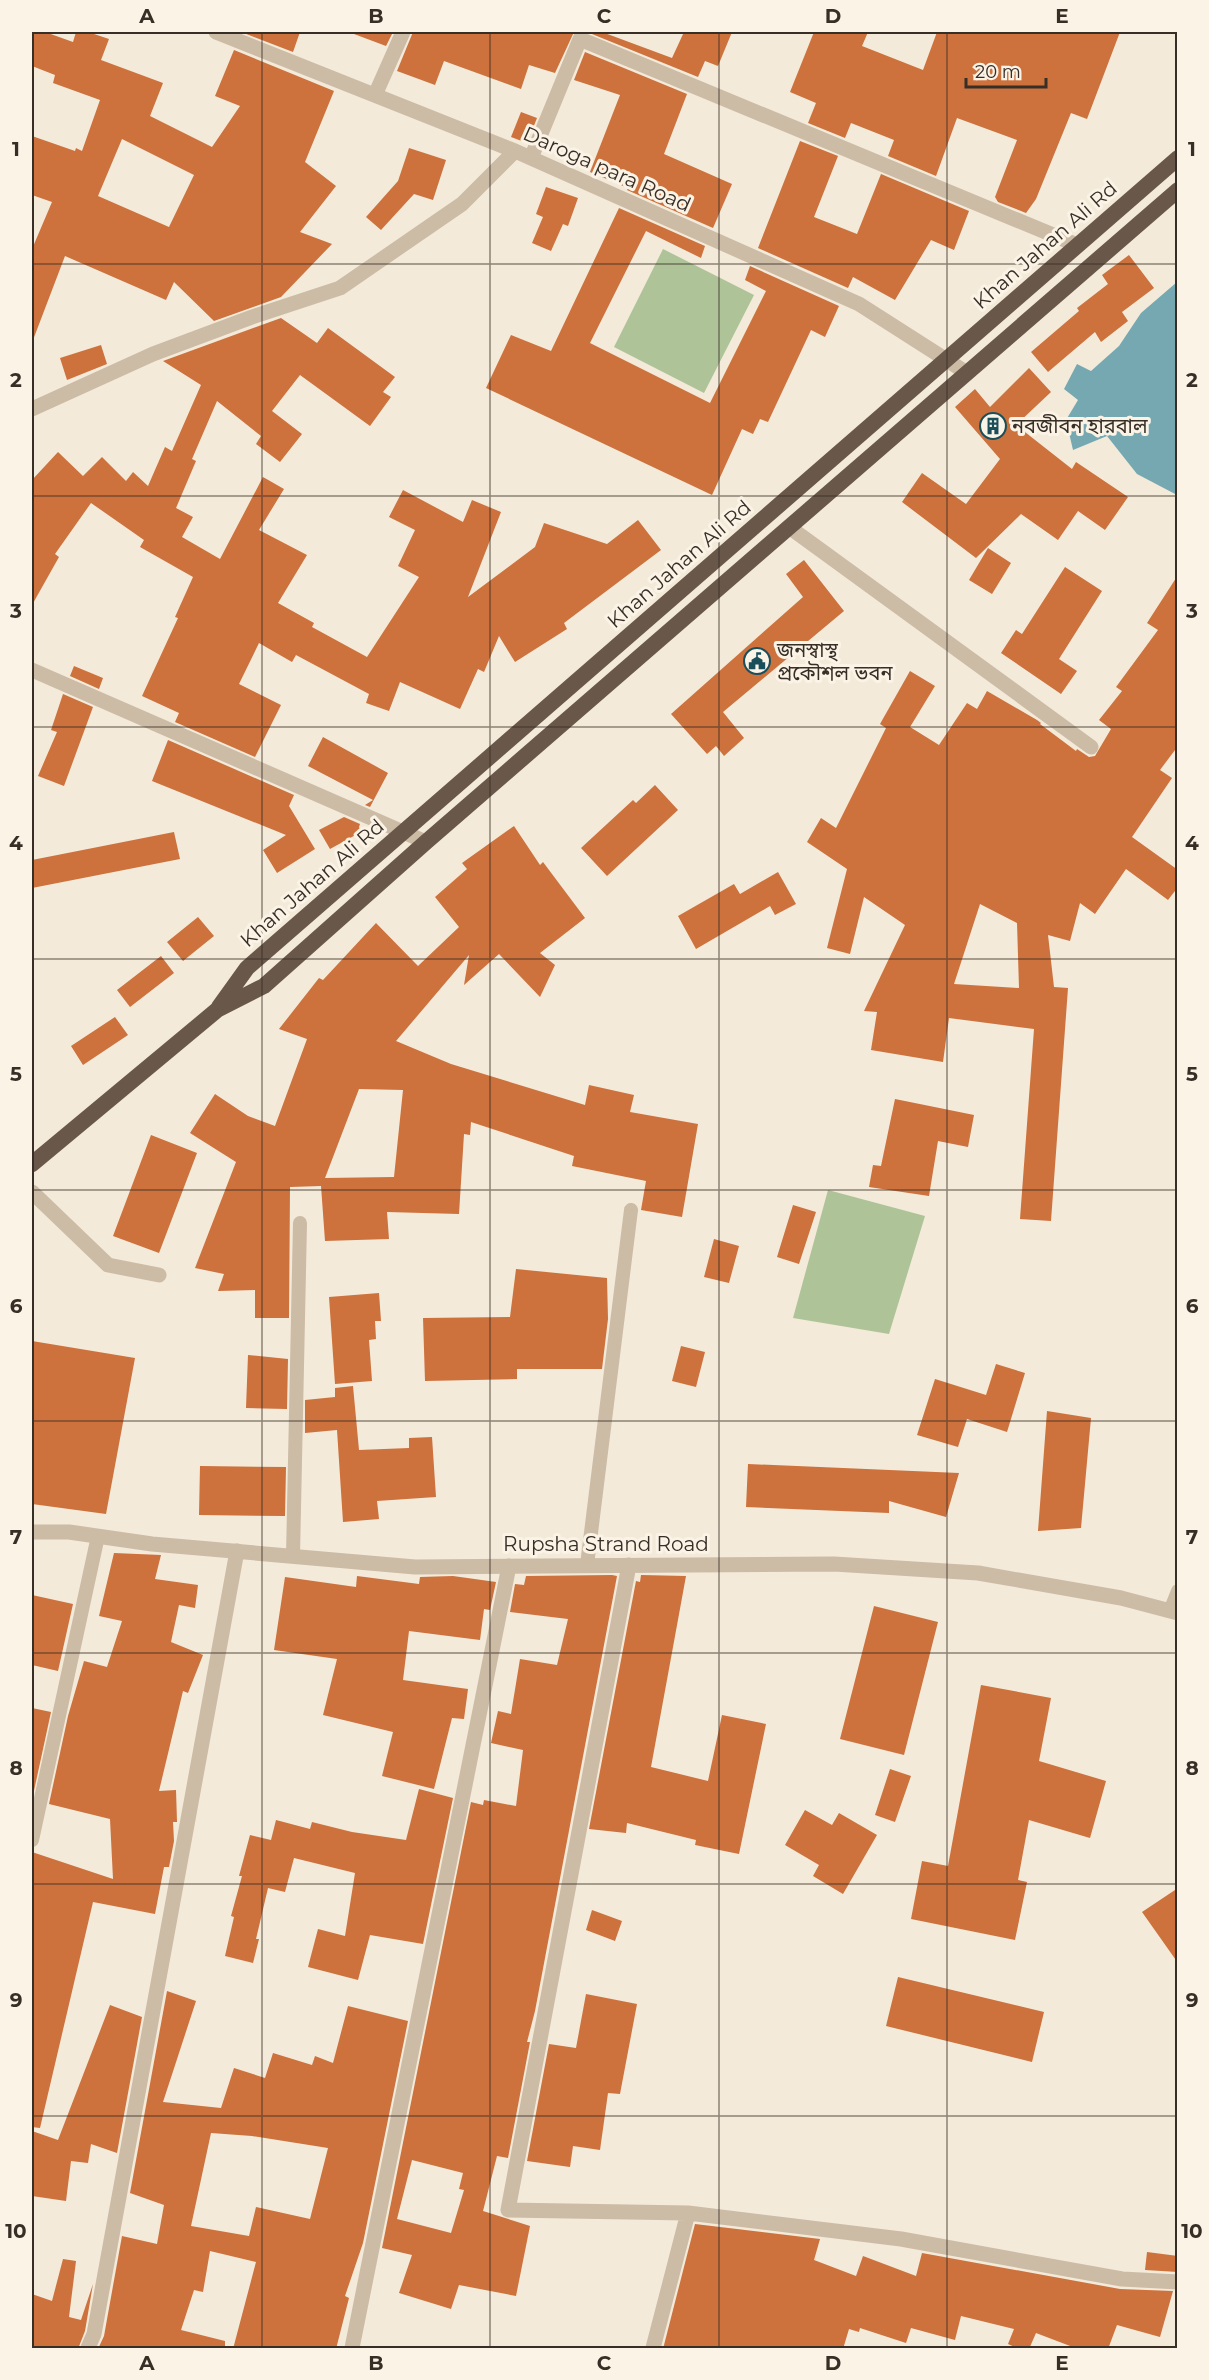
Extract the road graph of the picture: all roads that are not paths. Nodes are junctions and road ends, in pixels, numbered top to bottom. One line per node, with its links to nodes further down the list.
1 (216, 32): 3 (street, Daroga para Road)
2 (403, 32): 3 (street)
3 (375, 95): 4 (street, Daroga para Road)
4 (515, 151): 5 (street, Daroga para Road); 11 (street)
5 (531, 158): 8 (street); 9 (street, Daroga para Road)
6 (1178, 158): 8 (highway, Khan Jahan Ali Rd)
7 (1178, 190): 10 (highway, Khan Jahan Ali Rd)
8 (1077, 245): 9 (highway, Khan Jahan Ali Rd)
9 (945, 360): 10 (street, Daroga para Road); 15 (highway, Khan Jahan Ali Rd)
10 (967, 373): 12 (highway, Khan Jahan Ali Rd)
11 (32, 409)
12 (789, 527): 14 (street); 16 (highway, Khan Jahan Ali Rd)
13 (32, 670): 15 (street)
14 (1090, 747)
15 (402, 832): 16 (street); 17 (highway, Khan Jahan Ali Rd)
16 (426, 842): 17 (highway, Khan Jahan Ali Rd)
17 (217, 1010): 18 (highway, Khan Jahan Ali Rd)
18 (32, 1164)
19 (32, 1192): 22 (street)
20 (631, 1210): 29 (lane)
21 (300, 1224): 26 (lane)
22 (159, 1275)
23 (32, 1532): 24 (street, Rupsha Strand Road)
24 (98, 1536): 25 (street, Rupsha Strand Road); 32 (lane)
25 (237, 1551): 26 (street, Rupsha Strand Road); 35 (street)
26 (293, 1556): 28 (street, Rupsha Strand Road)
27 (629, 1565): 29 (street, Rupsha Strand Road); 31 (street, Rupsha Strand Road); 33 (street)
28 (509, 1566): 29 (street, Rupsha Strand Road); 36 (street)
29 (587, 1566)
30 (1178, 1592): 31 (lane)
31 (1174, 1612)
32 (32, 1840)
33 (688, 2213): 34 (street); 37 (street)
34 (1178, 2282)
35 (88, 2349)
36 (352, 2349)
37 (653, 2349)

